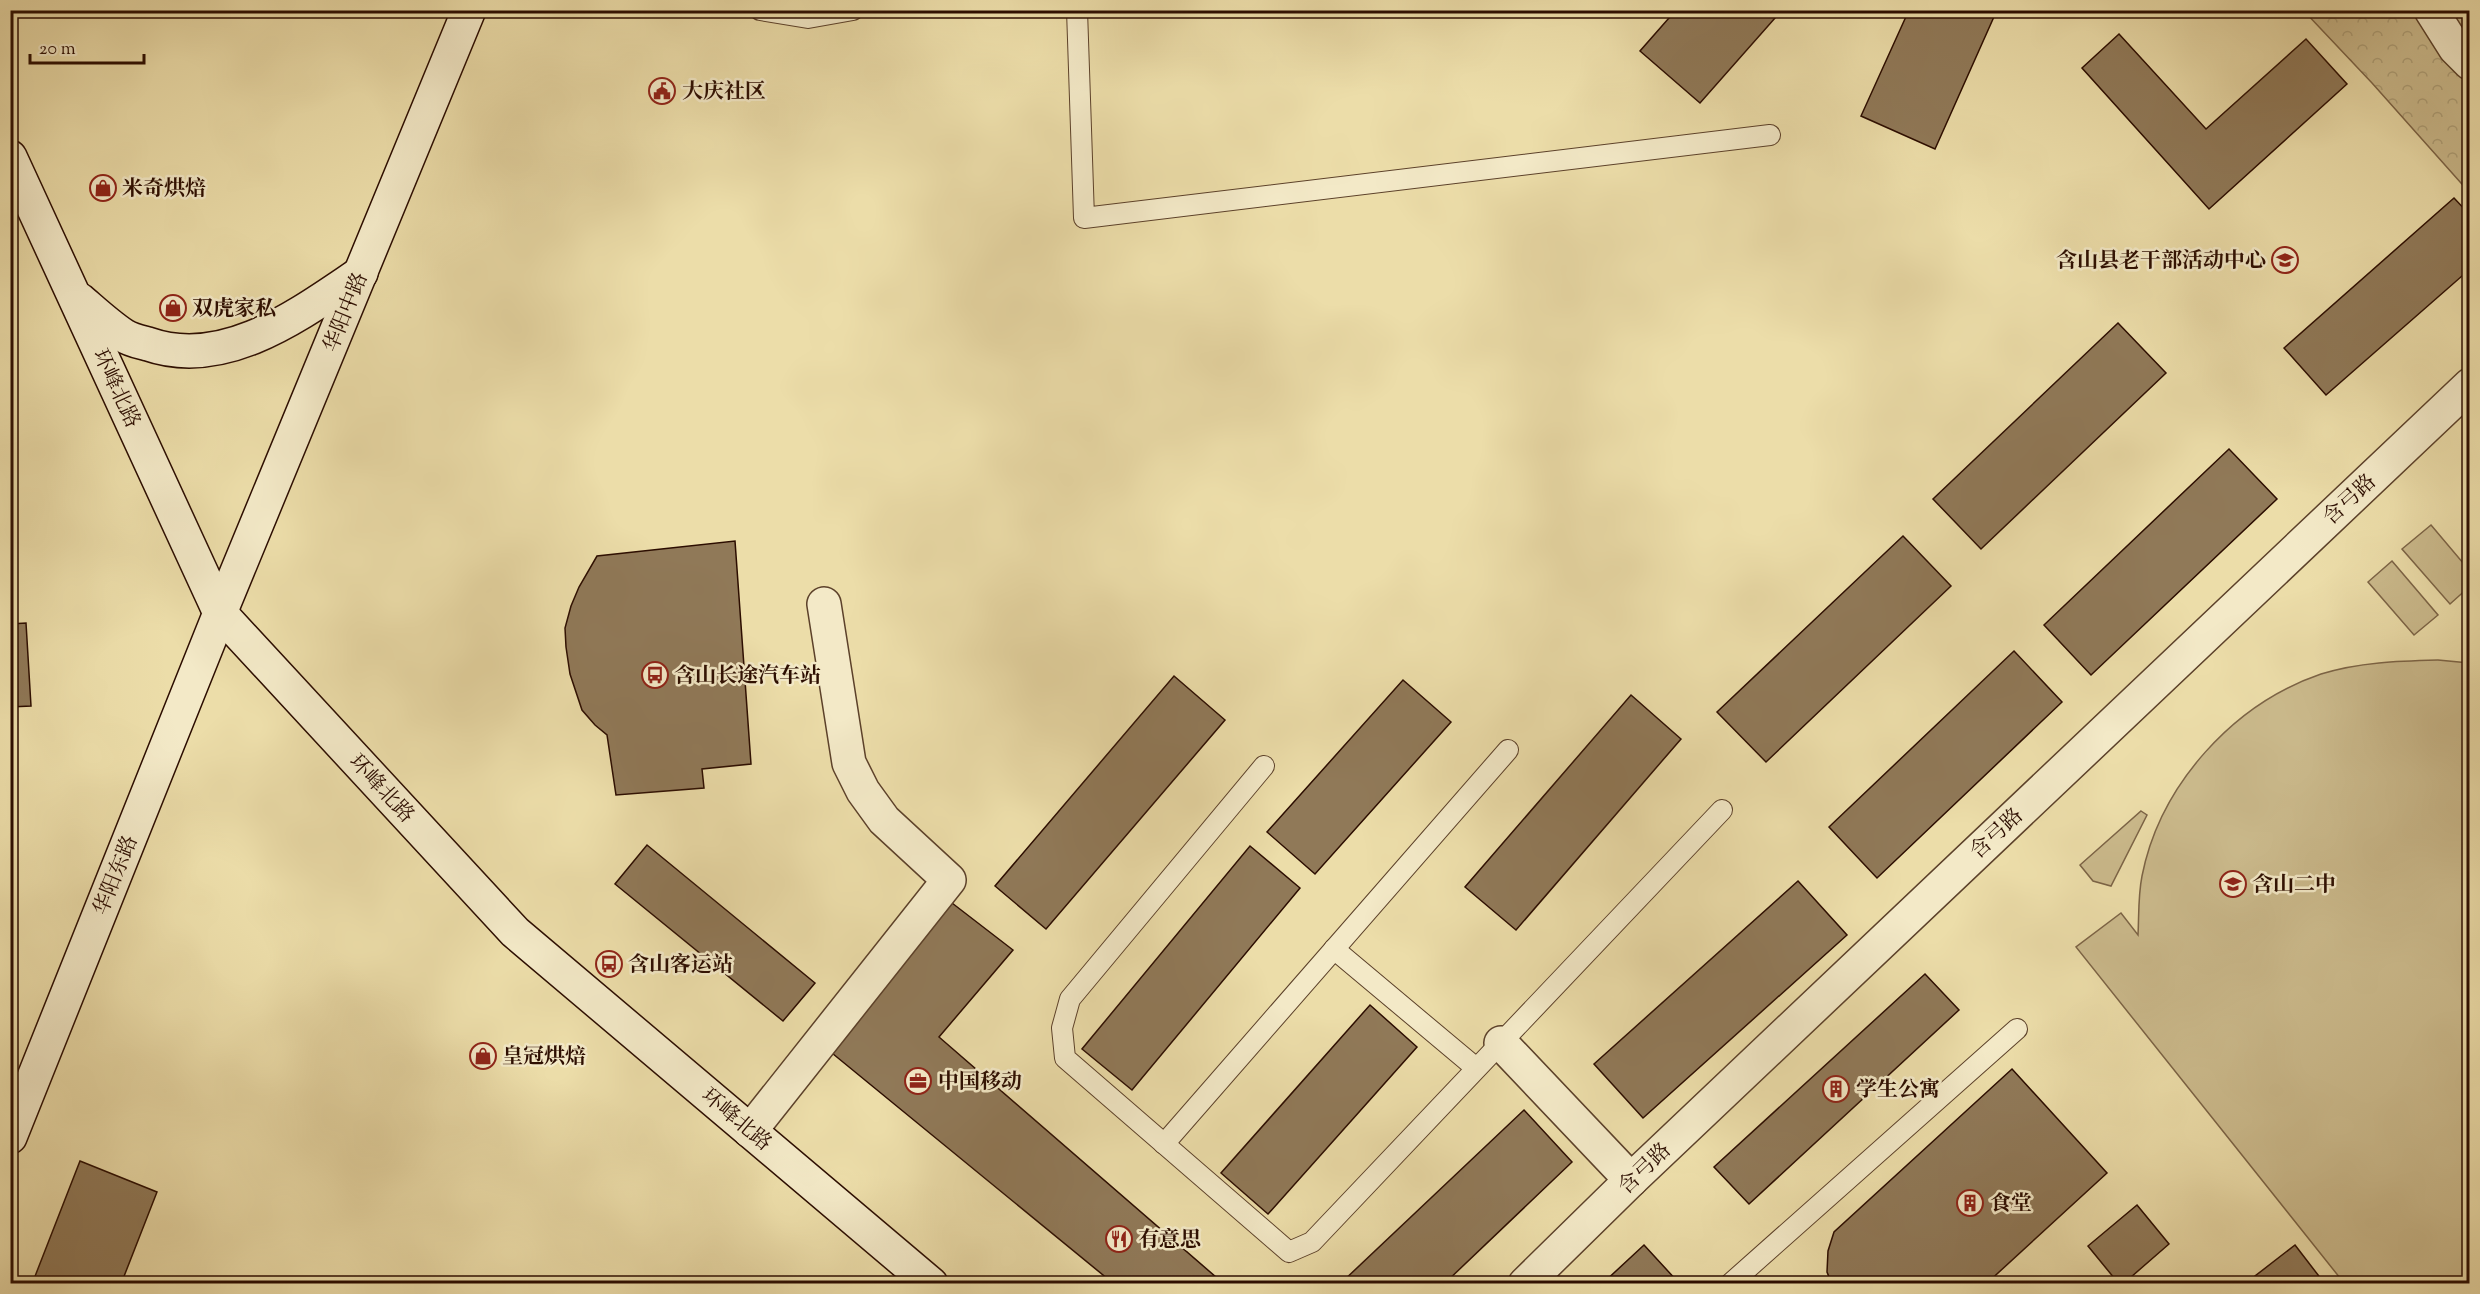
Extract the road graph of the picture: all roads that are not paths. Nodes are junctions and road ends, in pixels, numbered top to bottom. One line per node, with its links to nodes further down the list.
1 (469, 10): 9 (main road, 华阳中路)
2 (760, 10): 3 (lane)
3 (853, 10)
4 (1077, 10): 7 (lane)
5 (2431, 10): 6 (main road)
6 (2469, 63)
7 (1770, 135)
8 (10, 157): 10 (main road, 环峰北路)
9 (361, 273): 10 (main road); 13 (main road, 华阳中路)
10 (75, 296): 13 (main road, 环峰北路)
11 (2469, 385): 24 (main road, 含弓路)
12 (824, 604): 21 (main road)
13 (220, 612): 21 (main road, 环峰北路); 22 (main road, 华阳东路)
14 (1508, 750): 17 (lane)
15 (1264, 766): 23 (lane)
16 (1722, 810): 19 (lane)
17 (1334, 949): 20 (lane); 23 (lane)
18 (2017, 1029): 27 (lane)
19 (1501, 1043): 20 (lane); 24 (main road)
20 (1476, 1068): 23 (lane)
21 (750, 1131): 25 (main road, 环峰北路)
22 (10, 1137)
23 (1164, 1144)
24 (1631, 1180): 26 (main road, 含弓路)
25 (931, 1284)
26 (1525, 1284)
27 (1731, 1284)

